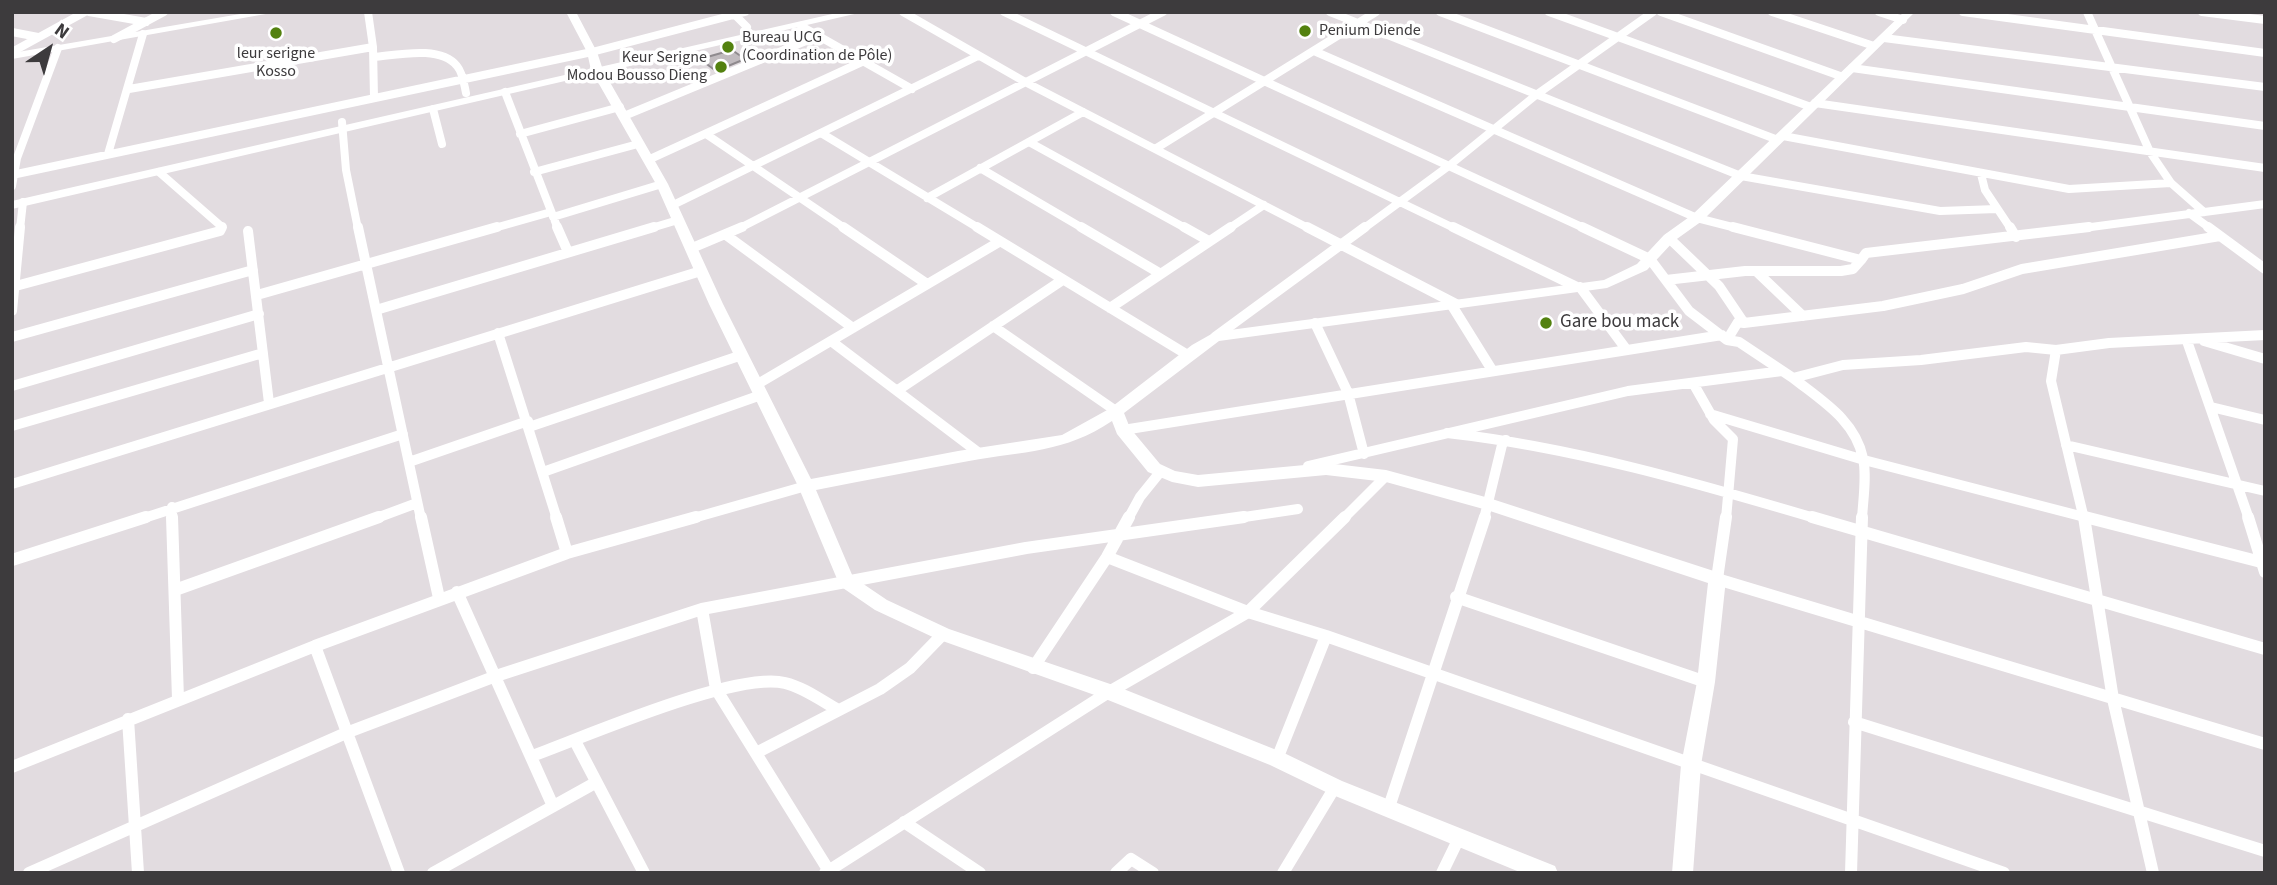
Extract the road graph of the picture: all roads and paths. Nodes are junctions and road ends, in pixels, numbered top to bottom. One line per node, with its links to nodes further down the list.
1 (87, 12): 33 (street); 37 (street)
2 (164, 12): 33 (street)
3 (238, 12): 27 (street)
4 (272, 12): 27 (street)
5 (368, 12): 40 (street)
6 (571, 12): 48 (street)
7 (745, 12): 25 (street)
8 (814, 12): 32 (main road)
9 (857, 12): 31 (main road)
10 (903, 12): 46 (street)
11 (1004, 12): 43 (street)
12 (1114, 12): 29 (street)
13 (1163, 12): 29 (street)
14 (1330, 12): 30 (street)
15 (1376, 12): 30 (street)
16 (1440, 12): 50 (street)
17 (1549, 12): 38 (street)
18 (1653, 12): 38 (street)
19 (1661, 12): 52 (street)
20 (1772, 12): 39 (street)
21 (1879, 12): 26 (street)
22 (1963, 12): 34 (street)
23 (2087, 12): 34 (street)
24 (2202, 12): 28 (street)
25 (733, 14): 32 (street); 48 (street)
26 (1906, 16): 39 (street)
27 (224, 20): 33 (street)
28 (2265, 20)
29 (1140, 24): 43 (street); 54 (street)
30 (1359, 24): 42 (street); 61 (street)
31 (801, 26): 36 (street); 48 (main road)
32 (747, 27): 48 (main road)
33 (145, 28): 41 (street); 57 (street)
34 (2095, 30): 44 (street); 51 (street)
35 (12, 32): 37 (street)
36 (818, 36): 49 (street); 66 (street)
37 (38, 37): 45 (street)
38 (1618, 38): 50 (street); 63 (street)
39 (1879, 42): 51 (street); 52 (street)
40 (373, 47): 47 (street); 57 (street)
41 (58, 48): 45 (street); 91 (street)
42 (1314, 51): 54 (street); 71 (street)
43 (1086, 52): 55 (street); 68 (street)
44 (2265, 53)
45 (12, 54)
46 (978, 56): 55 (street); 58 (street)
47 (374, 57): 53 (street); 62 (street)
48 (594, 61): 53 (street); 59 (main road); 60 (main road); 66 (street)
49 (864, 61): 58 (street); 74 (street)
50 (1579, 66): 61 (street); 75 (street)
51 (2113, 68): 56 (street); 64 (street)
52 (1847, 72): 63 (street); 64 (street)
53 (462, 79): 60 (street); 62 (street)
54 (1266, 80): 68 (street); 84 (street)
55 (1027, 83): 67 (street); 83 (street)
56 (2262, 88)
57 (129, 89): 81 (street)
58 (912, 89): 72 (street)
59 (505, 92): 65 (main road); 73 (street)
60 (467, 93): 69 (main road)
61 (1536, 95): 71 (street); 92 (street)
62 (374, 98): 81 (street)
63 (1813, 105): 75 (street); 80 (street)
64 (2131, 108): 70 (street); 80 (street)
65 (433, 109): 69 (main road); 77 (street)
66 (622, 112): 73 (street); 78 (street)
67 (1083, 112): 76 (street); 79 (street)
68 (1213, 113): 79 (street); 99 (street)
69 (342, 126): 88 (main road); 98 (main road); 121 (street)
70 (2265, 126)
71 (1493, 129): 84 (street); 107 (street)
72 (821, 133): 83 (street); 85 (street)
73 (520, 134): 89 (street)
74 (706, 134): 82 (street); 85 (street)
75 (1781, 138): 90 (street); 92 (street)
76 (1029, 142): 86 (street); 115 (street)
77 (442, 144)
78 (638, 144): 82 (street); 89 (street)
79 (1155, 149): 100 (street)
80 (2150, 152): 87 (street); 93 (street)
81 (108, 154): 91 (street)
82 (648, 160): 94 (street)
83 (871, 164): 96 (street); 97 (street)
84 (1450, 165): 99 (street); 119 (street)
85 (753, 166): 97 (street); 102 (street)
86 (980, 168): 96 (street); 126 (street)
87 (2265, 168)
88 (159, 172): 98 (main road); 131 (street)
89 (534, 172): 106 (street)
90 (1982, 174): 93 (street); 103 (street)
91 (13, 175): 95 (street)
92 (1741, 176): 103 (street); 107 (street)
93 (2171, 183): 104 (street)
94 (662, 184): 102 (street); 106 (street)
95 (12, 186)
96 (927, 198): 114 (street)
97 (802, 199): 110 (street); 130 (street)
98 (16, 201): 131 (street)
99 (1402, 201): 116 (street); 132 (street)
100 (1264, 205): 115 (street); 116 (street)
101 (2265, 205): 104 (street)
102 (671, 206): 108 (street)
103 (1997, 209): 112 (street)
104 (2204, 212): 105 (street)
105 (2189, 213): 111 (street); 112 (street)
106 (552, 215): 118 (street); 121 (street)
107 (1697, 218): 113 (street); 120 (street)
108 (678, 220): 117 (street); 118 (street)
109 (248, 231): 123 (street)
110 (726, 235): 117 (street); 143 (street)
111 (2220, 236): 122 (street); 139 (street)
112 (2016, 237): 120 (street)
113 (1669, 238): 119 (street); 127 (street)
114 (999, 242): 129 (street); 130 (street)
115 (1209, 242): 126 (street)
116 (1343, 245): 134 (street); 147 (street)
117 (692, 248): 124 (street)
118 (568, 252): 136 (street)
119 (1650, 260): 128 (street); 132 (street)
120 (1861, 260): 125 (street)
121 (366, 265): 133 (street); 136 (street)
122 (2265, 269)
123 (253, 270): 133 (street); 146 (street)
124 (701, 271): 144 (street); 155 (street)
125 (1758, 273): 127 (street); 139 (street)
126 (1161, 274): 135 (street)
127 (1706, 275): 128 (street); 141 (street)
128 (1666, 280): 148 (street)
129 (1061, 281): 135 (street); 142 (street)
130 (927, 284): 143 (street)
131 (14, 287): 137 (street)
132 (1579, 287): 134 (street); 151 (street)
133 (257, 295): 138 (street)
134 (1454, 304): 140 (street); 158 (street)
135 (1110, 308): 154 (street)
136 (376, 310): 157 (street)
137 (12, 311)
138 (259, 314): 153 (street); 162 (street)
139 (1803, 316): 141 (street)
140 (1315, 323): 147 (street); 165 (street)
141 (1744, 323): 148 (street)
142 (993, 326): 164 (street); 168 (street)
143 (853, 328): 149 (street)
144 (498, 333): 157 (street); 171 (street)
145 (2265, 335): 150 (street)
146 (12, 337)
147 (1214, 337): 154 (street)
148 (1725, 337): 151 (street); 159 (street)
149 (831, 341): 163 (street); 164 (street)
150 (2192, 341): 152 (street); 156 (street); 167 (street)
151 (1626, 349): 158 (street)
152 (2056, 351): 160 (street); 177 (street)
153 (263, 353): 166 (street); 172 (street)
154 (1186, 354): 168 (street)
155 (741, 355): 163 (street); 171 (street)
156 (2265, 359)
157 (387, 367): 166 (street); 175 (street)
158 (1492, 370): 165 (street)
159 (1782, 371): 160 (street); 161 (street)
160 (1793, 378): 180 (street)
161 (1693, 383): 169 (street); 174 (street)
162 (12, 386)
163 (759, 390): 183 (street); 188 (street)
164 (898, 390): 178 (street)
165 (1348, 393): 173 (street); 179 (street)
166 (269, 404): 186 (street)
167 (2211, 407): 170 (street); 187 (street)
168 (1116, 411): 173 (street); 178 (street)
169 (1710, 414): 180 (street); 190 (street)
170 (2265, 419)
171 (529, 424): 181 (street); 183 (street)
172 (12, 426)
173 (1123, 430): 182 (street)
174 (1447, 433): 176 (street); 179 (street)
175 (403, 434): 181 (street); 193 (street)
176 (1506, 440): 190 (street); 192 (street)
177 (2066, 445): 187 (street); 195 (street)
178 (979, 453): 188 (street)
179 (1364, 454): 184 (street)
180 (1864, 460): 195 (street); 196 (street)
181 (409, 461): 191 (street)
182 (1161, 471): 184 (street); 197 (street)
183 (543, 472): 198 (street)
184 (1278, 472): 185 (street)
185 (1386, 476): 192 (street); 210 (street)
186 (12, 484)
187 (2238, 484): 189 (street); 201 (street)
188 (806, 486): 198 (street); 203 (street)
189 (2265, 491)
190 (1730, 493): 196 (street); 202 (street)
191 (417, 503): 204 (street); 207 (street)
192 (1489, 504): 202 (street); 206 (street)
193 (172, 506): 200 (street); 204 (street)
194 (1297, 509): 197 (street)
195 (2084, 516): 201 (street); 208 (street)
196 (1862, 530): 208 (street); 211 (street)
197 (1120, 533): 199 (street); 203 (street)
198 (567, 553): 205 (street)
199 (1107, 557): 210 (street); 216 (street)
200 (12, 560)
201 (2264, 566)
202 (1717, 579): 211 (street); 219 (street)
203 (846, 581): 209 (street); 212 (street)
204 (176, 590): 222 (street)
205 (457, 592): 207 (street); 218 (street)
206 (1456, 597): 217 (street); 219 (street)
207 (439, 598): 214 (street)
208 (2098, 600): 215 (street); 223 (street)
209 (702, 609): 218 (street); 220 (street)
210 (1248, 612): 213 (street); 221 (street)
211 (1859, 621): 223 (street); 226 (street)
212 (943, 634): 216 (street); 224 (street)
213 (1326, 636): 217 (street); 232 (street)
214 (315, 646): 222 (street); 227 (street)
215 (2265, 649)
216 (1033, 668): 221 (street)
217 (1432, 673): 233 (street); 238 (street)
218 (496, 676): 227 (street); 231 (street)
219 (1706, 682): 233 (street)
220 (716, 688): 224 (street); 228 (street); 230 (street)
221 (1109, 692): 232 (street); 241 (street)
222 (178, 699): 225 (street)
223 (2113, 699): 229 (street); 239 (street)
224 (838, 710): 230 (street)
225 (128, 719): 234 (street); 242 (street)
226 (1854, 722): 239 (street); 240 (street)
227 (346, 733): 242 (street); 248 (street)
228 (575, 741): 231 (street); 235 (street)
229 (2265, 744)
230 (756, 753): 245 (street)
231 (532, 756): 237 (street)
232 (1277, 759): 236 (street)
233 (1691, 765): 240 (street); 257 (street)
234 (12, 766)
235 (595, 783): 237 (street); 250 (street)
236 (1335, 787): 238 (street); 254 (street)
237 (553, 807): 249 (street)
238 (1389, 807): 243 (street)
239 (2138, 809): 244 (street); 260 (street)
240 (1852, 820): 258 (street); 259 (street)
241 (904, 822): 245 (street); 251 (street)
242 (133, 827): 246 (street); 247 (street)
243 (1460, 836): 255 (street); 256 (street)
244 (2265, 850)
245 (827, 872)
246 (29, 873)
247 (138, 873)
248 (399, 873)
249 (433, 873)
250 (644, 873)
251 (980, 873)
252 (1116, 873): 253 (street)
253 (1153, 873)
254 (1283, 873)
255 (1442, 873)
256 (1548, 873)
257 (1682, 873)
258 (1851, 873)
259 (2004, 873)
260 (2153, 873)

